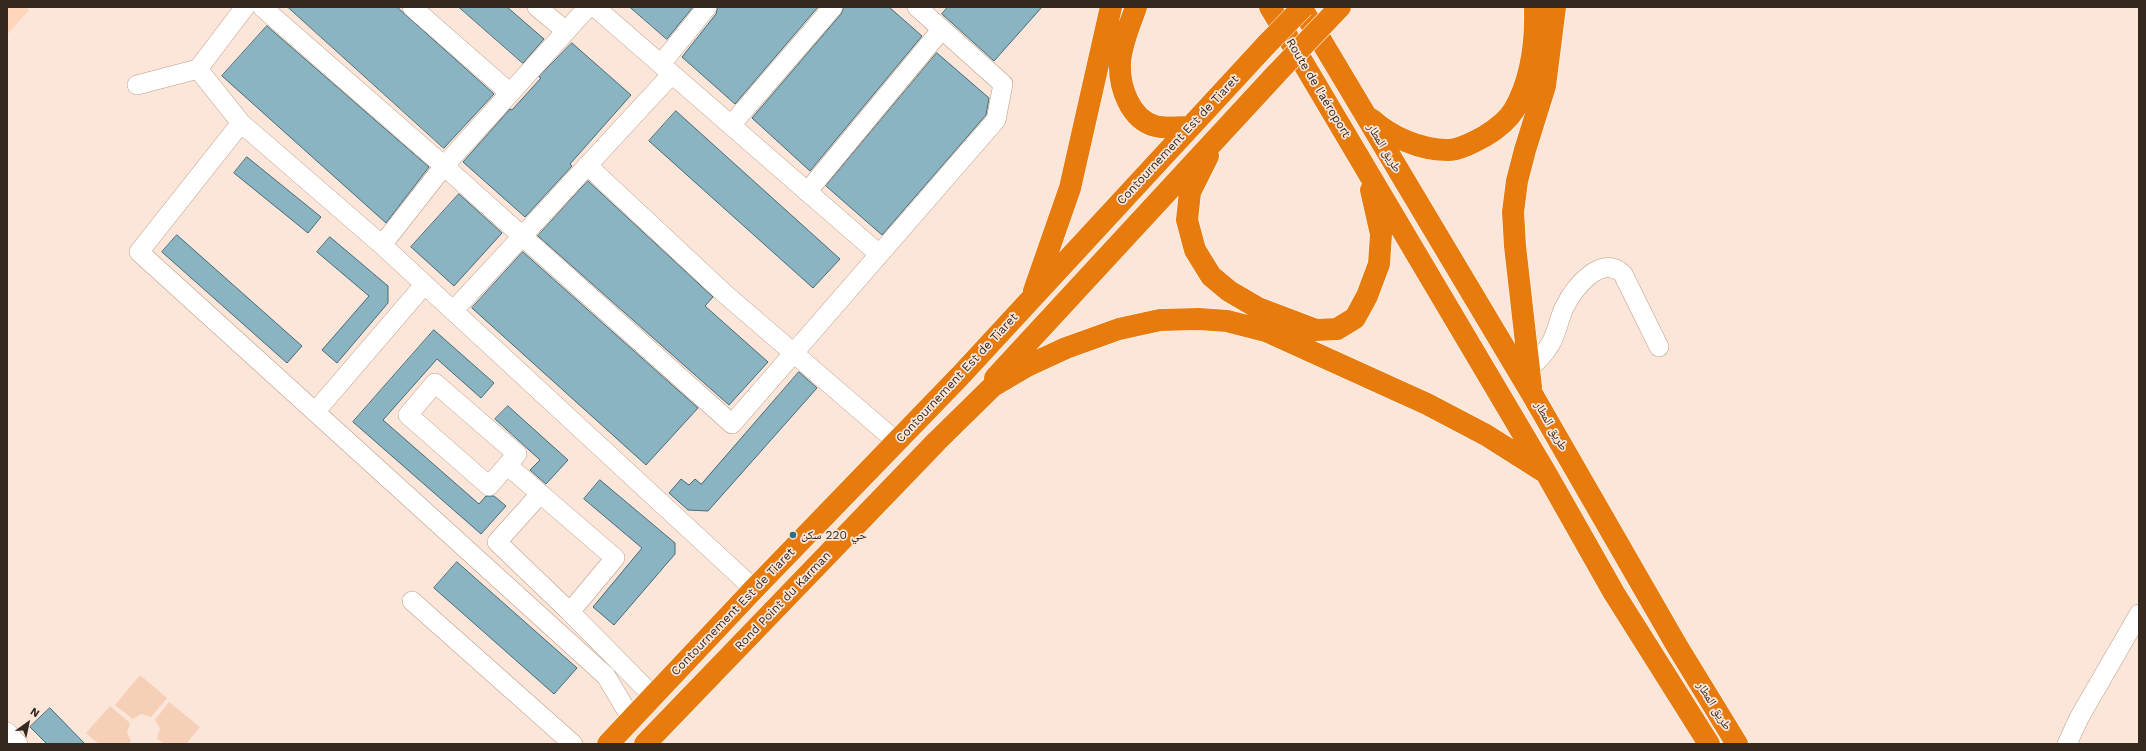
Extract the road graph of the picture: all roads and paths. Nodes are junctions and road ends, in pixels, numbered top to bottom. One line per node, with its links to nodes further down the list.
1 (245, 7): 19 (street)
2 (262, 7): 29 (street)
3 (412, 7): 22 (street)
4 (537, 7): 18 (street)
5 (588, 7): 18 (street)
6 (595, 7): 20 (street)
7 (707, 7): 20 (street)
8 (833, 7): 25 (street)
9 (918, 7): 17 (street)
10 (1111, 7): 36 (highway)
11 (1136, 7): 26 (highway)
12 (1270, 7): 30 (highway, Route de l'aéroport)
13 (1302, 7): 23 (highway); 26 (highway, Contournement Est de Tiaret, bridge)
14 (1340, 7): 27 (highway, bridge)
15 (1535, 7): 23 (highway)
16 (1555, 7): 40 (highway)
17 (942, 29): 31 (street); 34 (street)
18 (566, 31): 22 (street)
19 (198, 69): 21 (street); 24 (street)
20 (666, 69): 25 (street); 28 (street)
21 (137, 85)
22 (510, 93): 29 (street)
23 (1361, 110): 41 (highway, طريق المطار)
24 (241, 123): 33 (street); 42 (street)
25 (731, 125): 31 (street)
26 (1189, 127): 36 (highway, Contournement Est de Tiaret)
27 (1224, 128): 30 (highway); 43 (highway)
28 (587, 165): 32 (street); 39 (street)
29 (444, 166): 32 (street); 33 (street)
30 (1367, 169): 47 (highway, طريق المطار)
31 (807, 192): 34 (street)
32 (522, 236): 37 (street); 39 (street)
33 (382, 246): 35 (street)
34 (879, 254): 39 (street)
35 (424, 285): 37 (street); 42 (street)
36 (1030, 301): 44 (highway, Contournement Est de Tiaret)
37 (453, 311): 49 (street)
38 (1659, 347): 40 (street)
39 (793, 353): 44 (street)
40 (1529, 368): 41 (highway)
41 (1532, 394): 46 (highway, طريق المطار)
42 (315, 412): 54 (street)
43 (937, 441): 47 (highway); 59 (highway, Rond Point du Karman)
44 (897, 442): 49 (highway, Contournement Est de Tiaret)
45 (507, 465): 45 (street); 48 (street)
46 (1580, 477): 47 (highway); 61 (highway, طريق المطار)
47 (1551, 482): 60 (highway, طريق المطار)
48 (540, 494): 51 (street); 51 (street)
49 (754, 589): 53 (highway, Contournement Est de Tiaret)
50 (412, 601): 57 (street)
51 (570, 612): 53 (street)
52 (2139, 614): 62 (street)
53 (653, 696): 54 (highway, Contournement Est de Tiaret)
54 (631, 718): 58 (highway, Contournement Est de Tiaret)
55 (7, 732): 56 (street)
56 (18, 744)
57 (573, 744)
58 (608, 744)
59 (645, 744)
60 (1709, 744)
61 (1737, 744)
62 (2068, 744)

